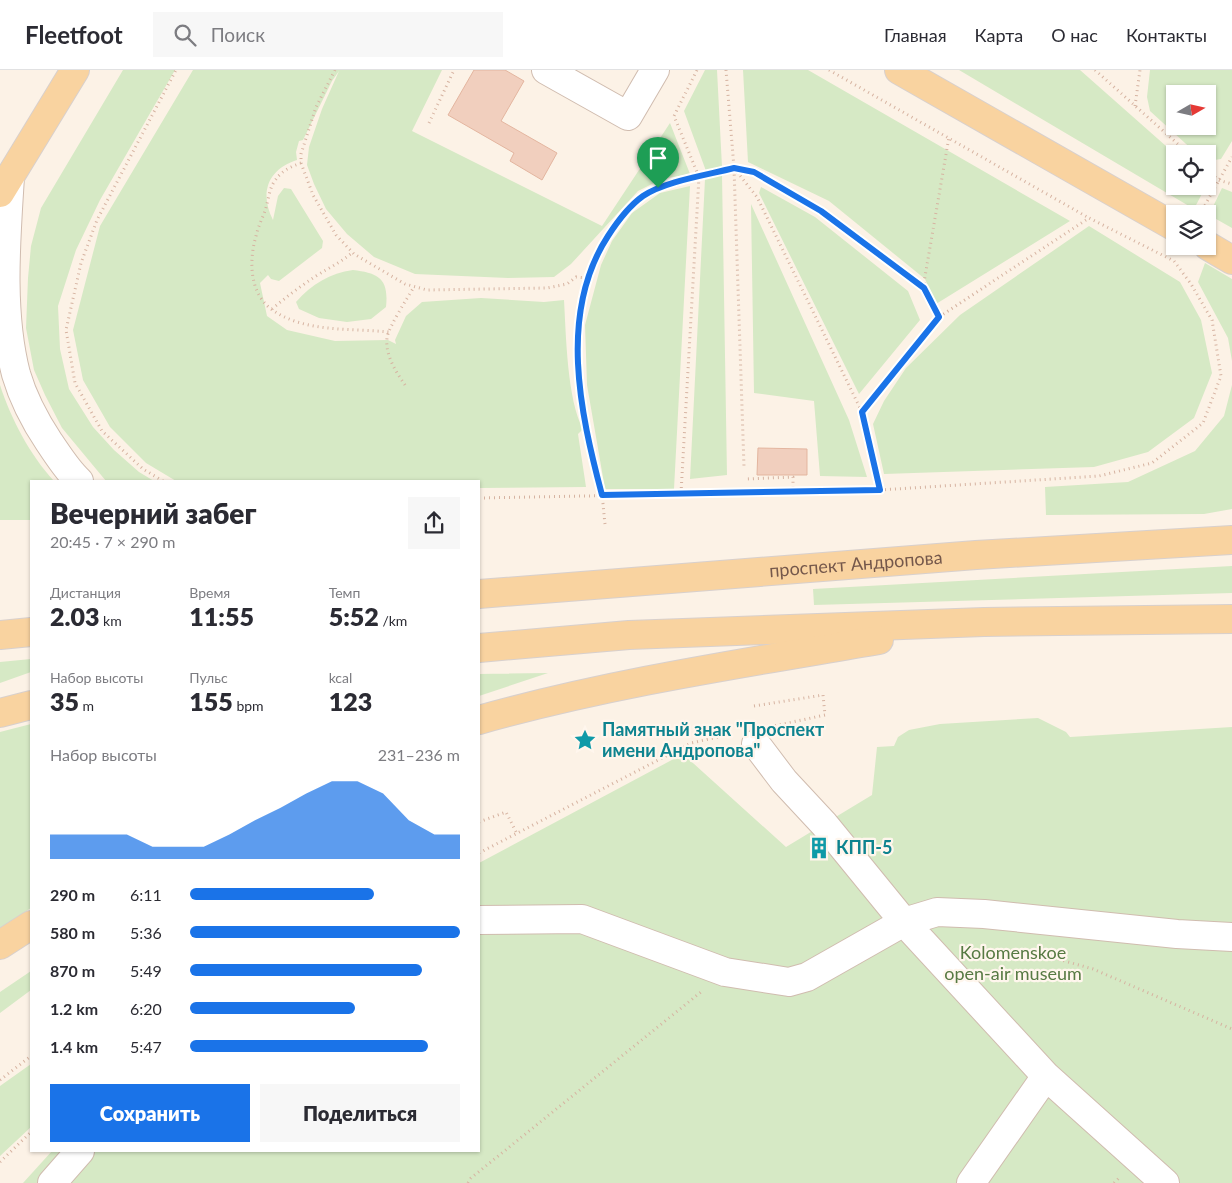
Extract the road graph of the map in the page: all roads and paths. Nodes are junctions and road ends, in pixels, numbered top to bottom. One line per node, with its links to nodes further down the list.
1 (75, 70): 23 (main road)
2 (176, 70): 42 (path)
3 (335, 70): 18 (path)
4 (454, 70): 14 (path)
5 (546, 70): 6 (lane)
6 (655, 70)
7 (697, 70): 20 (path)
8 (726, 70): 19 (path)
9 (830, 70): 15 (path)
10 (899, 70): 26 (main road)
11 (1095, 70): 13 (path)
12 (1140, 70): 13 (path)
13 (1134, 106): 16 (path)
14 (429, 123)
15 (949, 137): 25 (path); 32 (path)
16 (1179, 145)
17 (1232, 157): 21 (path)
18 (301, 163): 28 (path); 34 (path)
19 (734, 168): 20 (path); 32 (path); 38 (path); 39 (path)
20 (699, 177): 30 (path); 45 (path)
21 (1218, 180): 22 (path); 24 (path)
22 (1232, 184)
23 (5, 185): 33 (lane)
24 (1205, 205)
25 (1090, 218): 35 (path); 43 (path)
26 (1166, 222)
27 (1216, 251): 29 (main road)
28 (353, 252): 31 (path); 34 (path)
29 (1232, 260)
30 (587, 278): 31 (path); 46 (path)
31 (414, 286): 36 (path)
32 (924, 288): 35 (path)
33 (3, 300): 41 (lane)
34 (271, 309): 36 (path)
35 (939, 317): 38 (path)
36 (389, 332): 37 (path)
37 (405, 385)
38 (862, 412): 43 (path)
39 (744, 467)
40 (745, 479): 44 (path)
41 (78, 480)
42 (160, 480)
43 (880, 490): 44 (path)
44 (793, 492): 45 (path)
45 (681, 493): 46 (path)
46 (602, 495): 47 (path); 48 (path)
47 (480, 498)
48 (605, 524)
49 (1232, 534): 51 (main road)
50 (1232, 540): 51 (main road, проспект Андропова)
51 (1205, 541): 52 (main road, проспект Андропова)
52 (480, 594)
53 (1232, 619): 54 (main road)
54 (984, 622): 57 (main road); 61 (main road)
55 (30, 632): 56 (main road)
56 (0, 635)
57 (480, 648)
58 (30, 705): 60 (main road)
59 (754, 706): 62 (path)
60 (0, 713)
61 (480, 720)
62 (754, 735): 64 (path); 67 (lane)
63 (480, 822): 64 (path)
64 (517, 834): 65 (path)
65 (480, 852)
66 (480, 920): 72 (lane)
67 (904, 922): 69 (lane); 71 (lane); 72 (lane)
68 (30, 926): 70 (main road)
69 (1232, 937)
70 (0, 945)
71 (936, 957): 73 (path); 75 (lane)
72 (725, 972): 81 (path)
73 (1232, 1029)
74 (30, 1057): 76 (path)
75 (1046, 1076): 82 (lane); 83 (lane)
76 (0, 1080)
77 (30, 1133): 79 (path)
78 (79, 1152): 80 (lane)
79 (0, 1162)
80 (52, 1183)
81 (468, 1183)
82 (971, 1183)
83 (1165, 1183)

